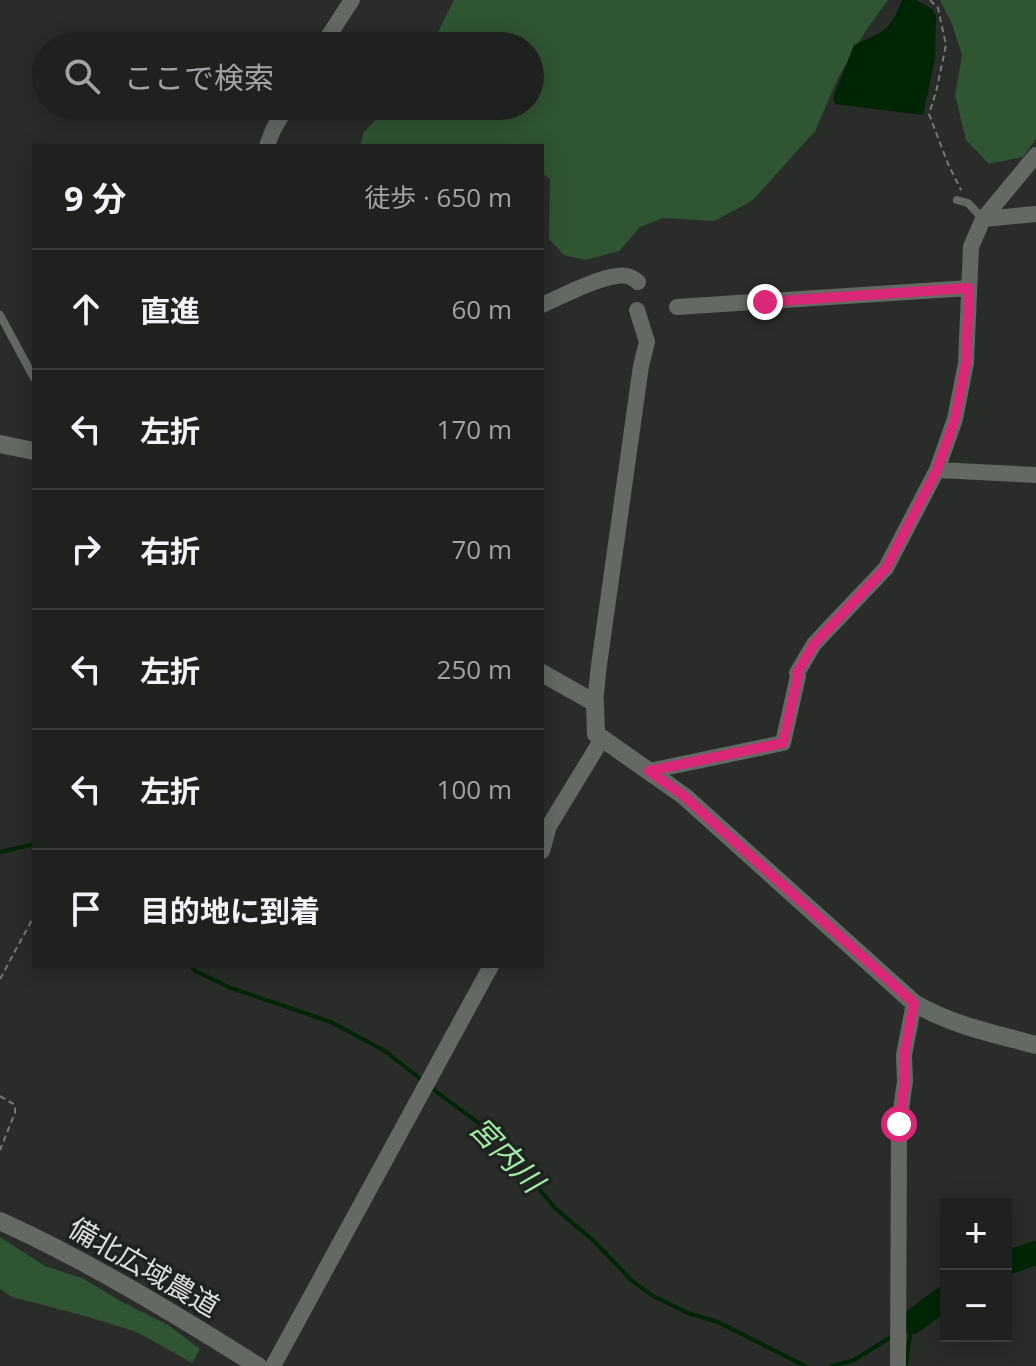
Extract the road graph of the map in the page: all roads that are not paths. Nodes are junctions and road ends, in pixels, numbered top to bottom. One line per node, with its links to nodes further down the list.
1 (352, 0): 2 (street)
2 (331, 32)
3 (279, 120): 4 (street)
4 (268, 144)
5 (1036, 155): 8 (street)
6 (957, 200): 8 (lane)
7 (1036, 214): 8 (street)
8 (983, 219): 10 (street)
9 (638, 282): 11 (street)
10 (969, 288): 12 (street); 18 (street)
11 (544, 304)
12 (677, 307)
13 (637, 310): 21 (street)
14 (0, 315): 15 (lane)
15 (32, 374)
16 (0, 444): 17 (street)
17 (32, 451)
18 (937, 470): 19 (street); 23 (street)
19 (1036, 475)
20 (544, 674): 21 (street)
21 (595, 703): 22 (street)
22 (602, 739): 23 (street); 24 (street)
23 (649, 771): 26 (street)
24 (544, 844)
25 (490, 968): 30 (street)
26 (914, 1003): 27 (street); 31 (street)
27 (1036, 1045)
28 (0, 1221): 29 (street, 備北広域農道)
29 (258, 1366)
30 (273, 1366)
31 (898, 1366)

